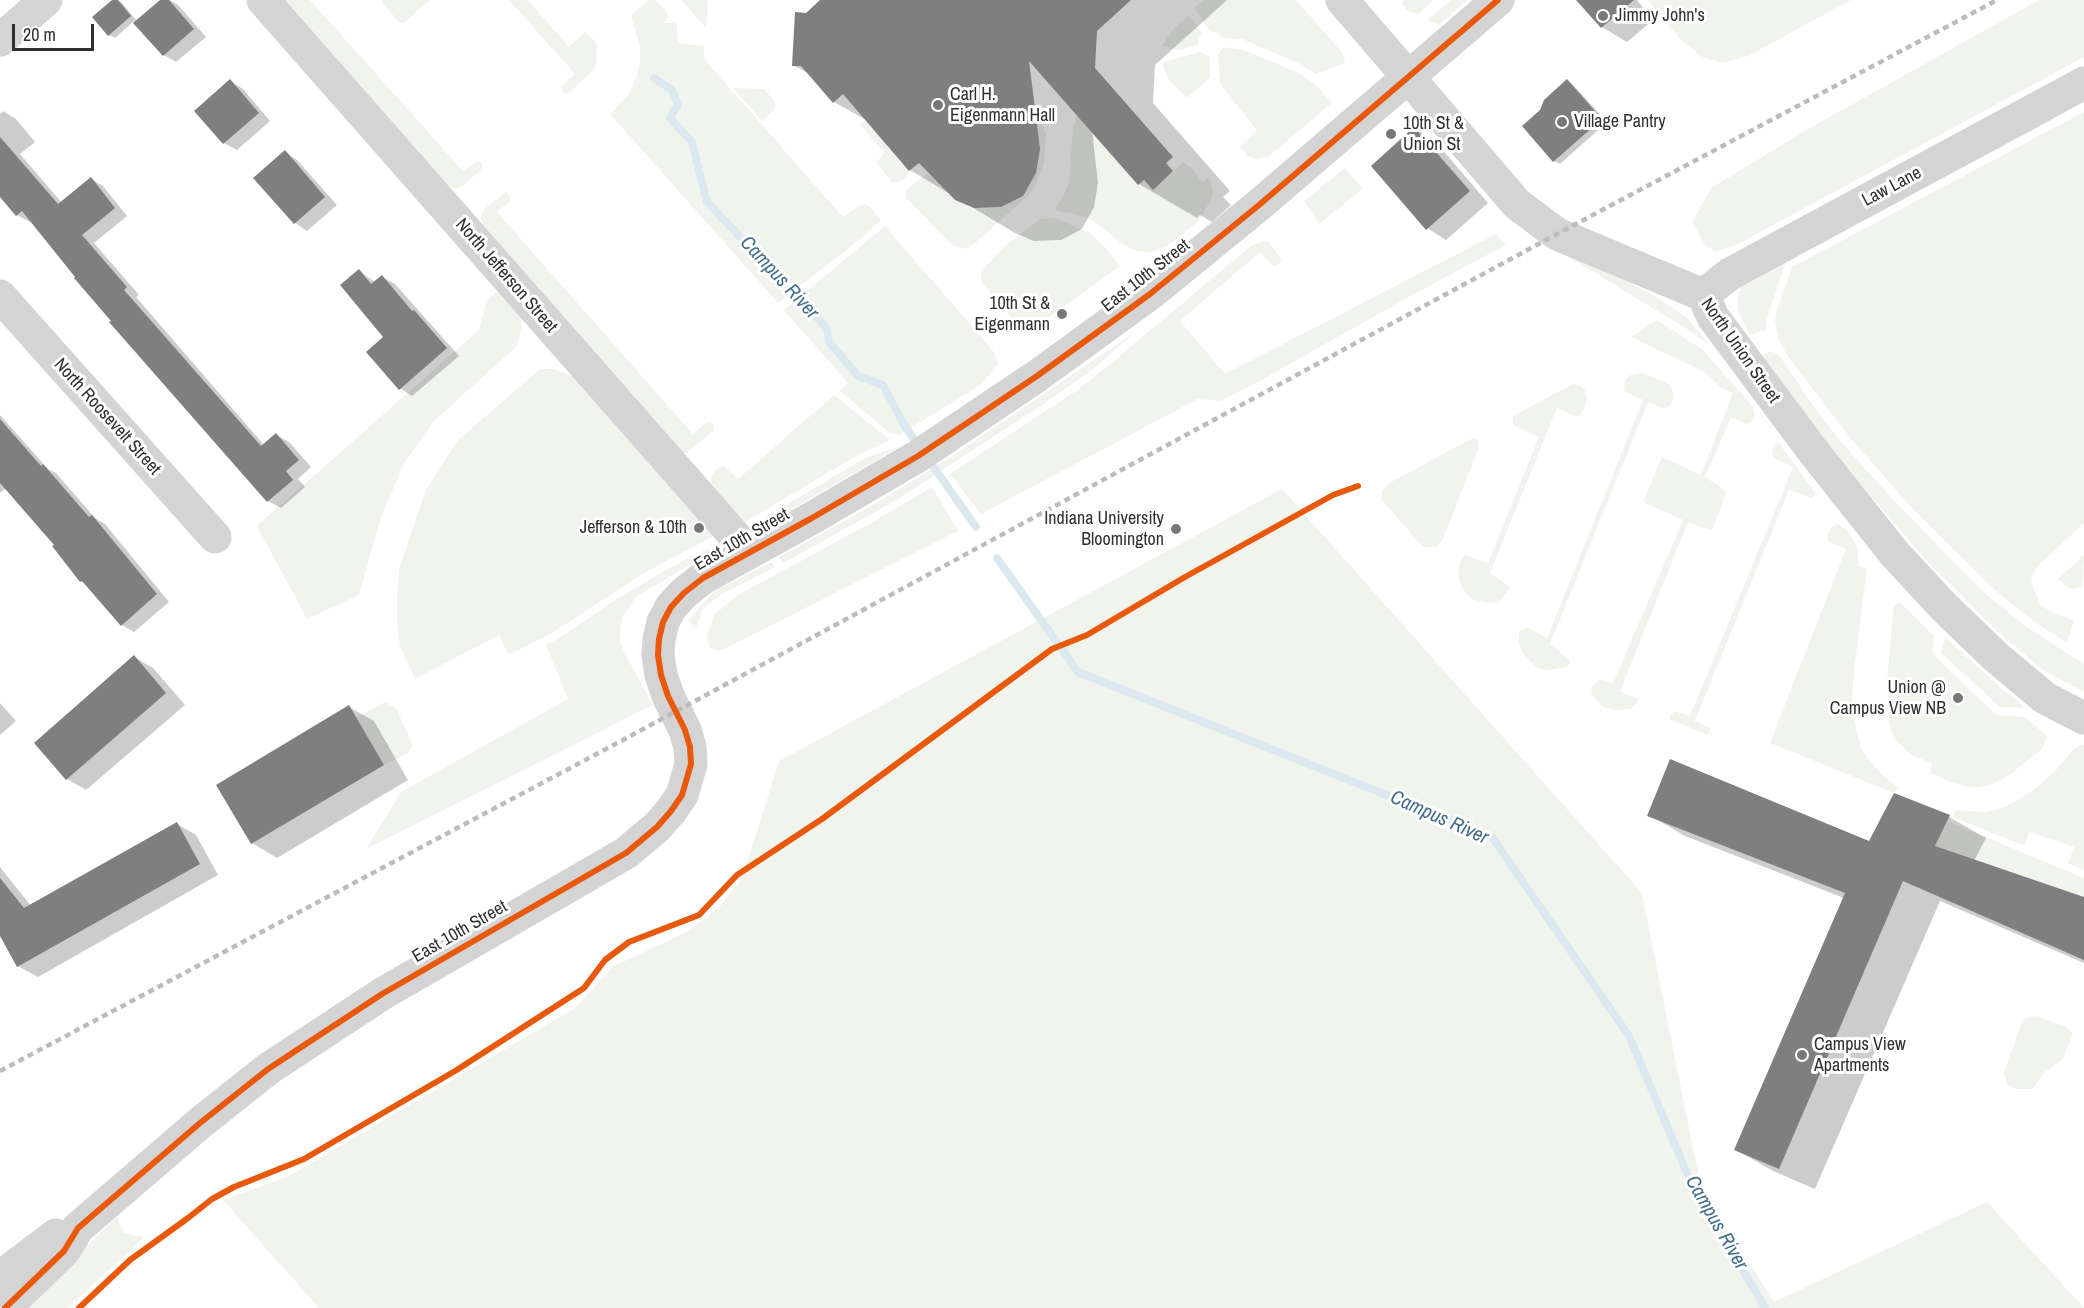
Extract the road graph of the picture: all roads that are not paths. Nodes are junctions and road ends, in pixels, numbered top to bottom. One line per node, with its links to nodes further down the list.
1 (46, 0): 5 (street)
2 (263, 0): 11 (street, North Jefferson Street)
3 (1342, 0): 6 (street, North Union Street)
4 (1498, 0): 6 (street, East 10th Street)
5 (0, 40)
6 (1408, 76): 8 (street, North Union Street); 11 (street, East 10th Street)
7 (2084, 83): 8 (street, Law Lane)
8 (1703, 295): 12 (street, North Union Street)
9 (0, 296): 10 (street, North Roosevelt Street)
10 (215, 537)
11 (749, 552): 13 (street, East 10th Street)
12 (2084, 718)
13 (78, 1228): 14 (street, East 10th Street); 15 (street, East 10th Street)
14 (0, 1277)
15 (5, 1308)

